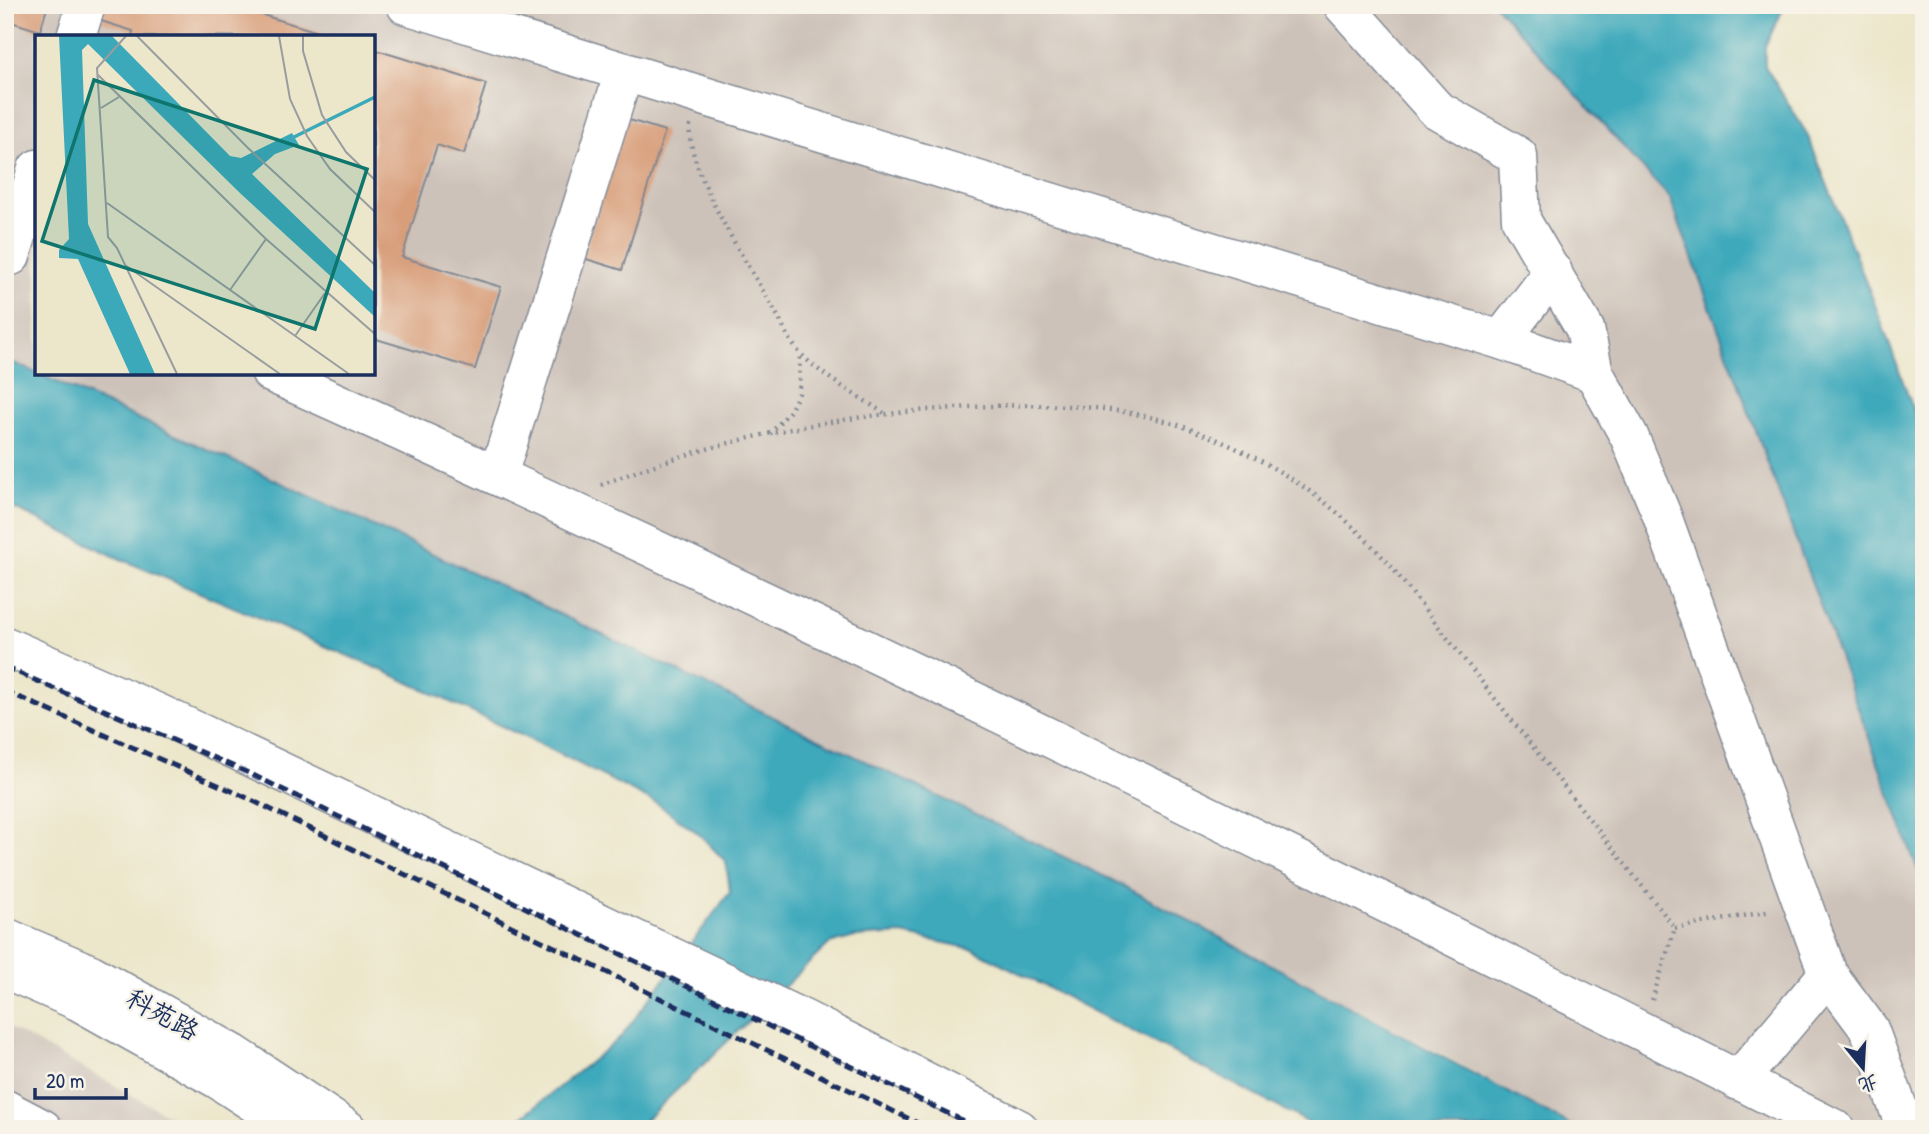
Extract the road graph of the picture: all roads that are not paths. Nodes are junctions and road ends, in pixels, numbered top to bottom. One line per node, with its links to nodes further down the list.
1 (86, 5): 5 (street)
2 (406, 5): 6 (street)
3 (1315, 5): 4 (street)
4 (1348, 11): 9 (street)
5 (77, 35)
6 (624, 72): 10 (street); 13 (street)
7 (35, 178): 8 (street)
8 (18, 259)
9 (1553, 272): 10 (street); 11 (street)
10 (1501, 340): 11 (street)
11 (1594, 373): 17 (street)
12 (273, 374): 13 (street)
13 (498, 475): 18 (street)
14 (5, 646): 23 (street)
15 (5, 937): 22 (street, 科苑路)
16 (5, 969): 21 (street, 科苑路)
17 (1828, 974): 18 (street); 25 (street)
18 (1738, 1081): 24 (street)
19 (5, 1109): 20 (street)
20 (43, 1129)
21 (294, 1129)
22 (347, 1129)
23 (1019, 1129)
24 (1836, 1129)
25 (1906, 1129)

